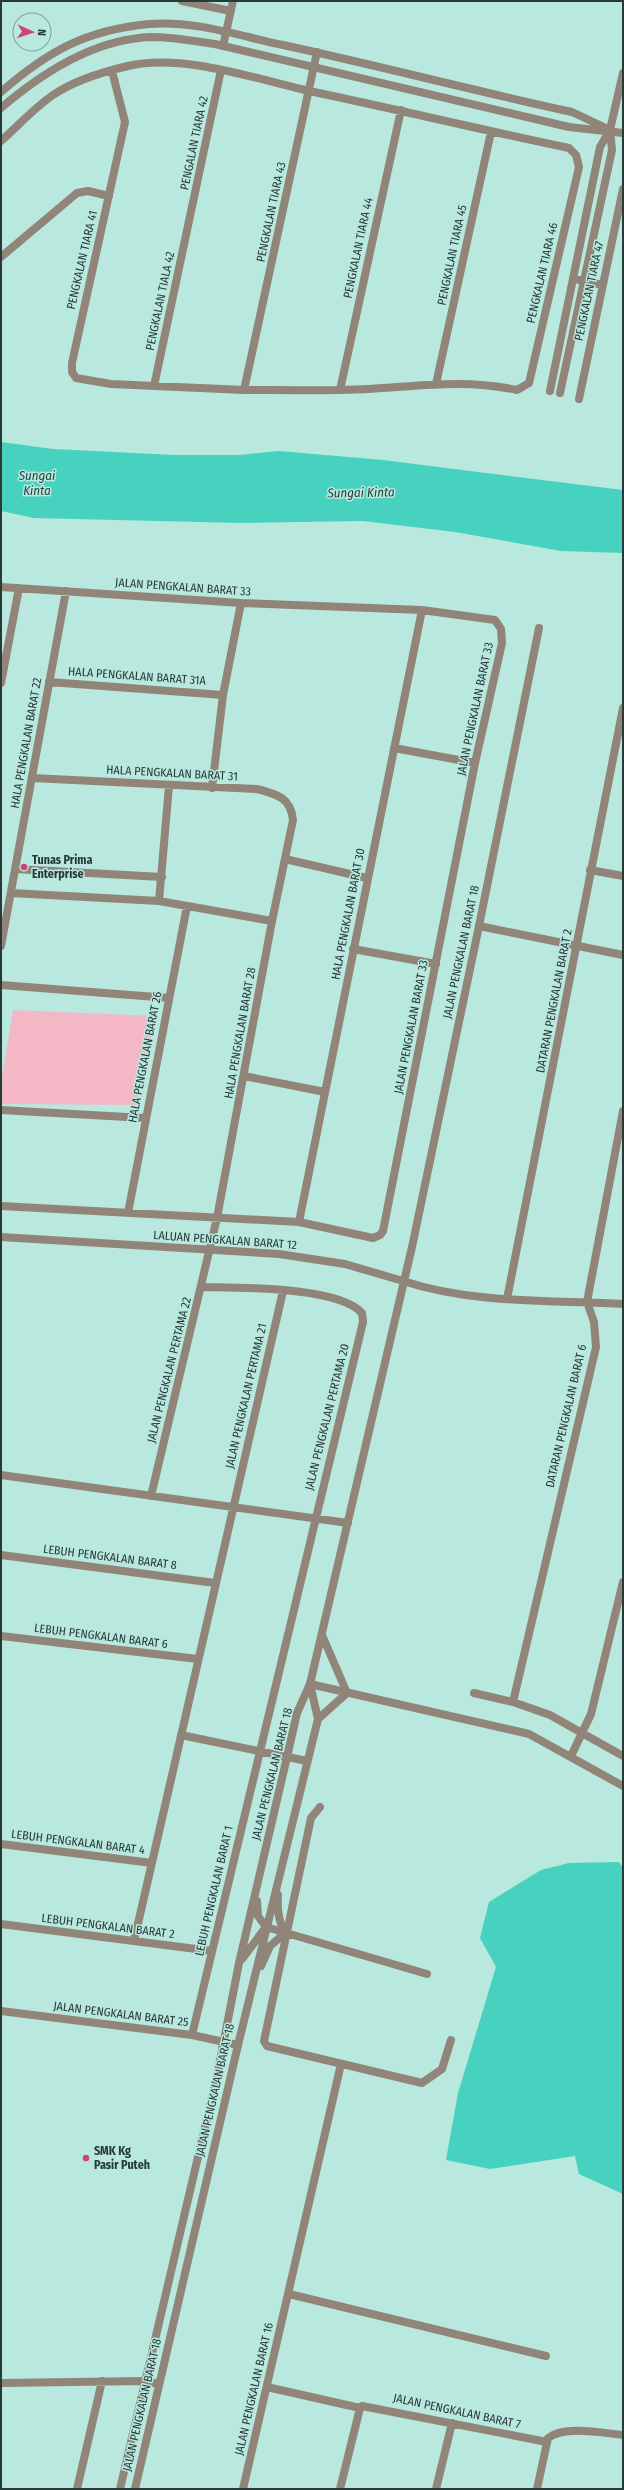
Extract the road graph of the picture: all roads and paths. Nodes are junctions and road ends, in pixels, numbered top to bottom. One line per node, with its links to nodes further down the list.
1 (182, 1): 3 (street)
2 (233, 1): 3 (street)
3 (231, 11): 4 (street)
4 (226, 32): 5 (street); 6 (street); 12 (street)
5 (223, 46): 7 (street); 13 (street)
6 (317, 52): 7 (street, PENGKALAN TIARA 43); 15 (street)
7 (314, 67): 11 (street, PENGKALAN TIARA 43); 15 (street)
8 (221, 70): 9 (street); 11 (street); 21 (street, PENGALAN TIARA 42)
9 (112, 71): 18 (street); 20 (street, PENGKALAN TIARA 41)
10 (623, 73): 15 (street)
11 (309, 90): 14 (street); 29 (street, PENGKALAN TIARA 43)
12 (1, 92)
13 (1, 108)
14 (401, 110): 16 (street); 30 (street, PENGKALAN TIARA 44)
15 (610, 130): 17 (street); 23 (street); 24 (street)
16 (491, 132): 26 (street, PENGKALAN TIARA 46); 27 (street, PENGKALAN TIARA 45)
17 (623, 133)
18 (1, 141)
19 (623, 189): 25 (street, PENGKALAN TIARA 47)
20 (109, 196): 22 (street); 28 (street, PENGKALAN TIARA 41)
21 (189, 221): 28 (street, PENGKALAN TIALA 42)
22 (1, 257)
23 (573, 279): 24 (street); 31 (street)
24 (584, 281): 25 (street); 32 (street)
25 (603, 285): 33 (street, PENGKALAN TIARA 47)
26 (529, 383): 27 (street, PENGKALAN TIARA 41)
27 (436, 384): 30 (street, PENGKALAN TIARA 41)
28 (154, 386): 29 (street, PENGKALAN TIARA 41)
29 (244, 390): 30 (street, PENGKALAN TIARA 41)
30 (340, 390)
31 (550, 391)
32 (560, 393)
33 (579, 398)
34 (1, 587): 35 (street, JALAN PENGKALAN BARAT 33)
35 (19, 588): 36 (street, JALAN PENGKALAN BARAT 33); 40 (street)
36 (66, 591): 37 (street, JALAN PENGKALAN BARAT 33); 41 (street, HALA PENGKALAN BARAT 22)
37 (241, 603): 38 (street, JALAN PENGKALAN BARAT 33); 42 (street)
38 (422, 610): 44 (street, HALA PENGKALAN BARAT 30); 45 (street, JALAN PENGKALAN BARAT 33)
39 (539, 628): 60 (street, JALAN PENGKALAN BARAT 18)
40 (1, 682)
41 (49, 682): 42 (street, HALA PENGKALAN BARAT 31A); 46 (street, HALA PENGKALAN BARAT 22)
42 (224, 695): 48 (street)
43 (623, 708): 52 (street, DATARAN PENGKALAN BARAT 2)
44 (394, 748): 45 (street); 55 (street, HALA PENGKALAN BARAT 30)
45 (475, 763): 65 (street, JALAN PENGKALAN BARAT 33)
46 (32, 778): 47 (street, HALA PENGKALAN BARAT 31); 51 (street, HALA PENGKALAN BARAT 22)
47 (169, 786): 48 (street, HALA PENGKALAN BARAT 31); 54 (street)
48 (212, 788): 49 (street, HALA PENGKALAN BARAT 31)
49 (293, 820): 50 (street, HALA PENGKALAN BARAT 28)
50 (285, 858): 55 (street); 59 (street, HALA PENGKALAN BARAT 28)
51 (15, 869): 54 (street); 56 (street, HALA PENGKALAN BARAT 22)
52 (590, 870): 53 (street); 62 (street, DATARAN PENGKALAN BARAT 2)
53 (623, 876)
54 (162, 877): 57 (street)
55 (367, 878): 63 (street, HALA PENGKALAN BARAT 30)
56 (11, 894): 57 (street); 61 (street, HALA PENGKALAN BARAT 22)
57 (159, 901): 58 (street)
58 (187, 906): 59 (street); 67 (street, HALA PENGKALAN BARAT 26)
59 (272, 921): 68 (street, HALA PENGKALAN BARAT 28)
60 (479, 926): 62 (street); 79 (street, JALAN PENGKALAN BARAT 18)
61 (1, 946)
62 (578, 946): 64 (street); 82 (street, DATARAN PENGKALAN BARAT 2)
63 (353, 948): 65 (street); 69 (street, HALA PENGKALAN BARAT 30)
64 (623, 955)
65 (436, 964): 76 (street, JALAN PENGKALAN BARAT 33)
66 (1, 985): 67 (street)
67 (169, 998): 72 (street, HALA PENGKALAN BARAT 26)
68 (244, 1076): 69 (street); 75 (street, HALA PENGKALAN BARAT 28)
69 (325, 1092): 76 (street, HALA PENGKALAN BARAT 30)
70 (1, 1110): 72 (street)
71 (623, 1111): 83 (street, DATARAN PENGKALAN BARAT 6)
72 (145, 1118): 74 (street, HALA PENGKALAN BARAT 26)
73 (1, 1206): 74 (street)
74 (128, 1213): 75 (street)
75 (217, 1218): 76 (street); 78 (street, HALA PENGKALAN BARAT 28)
76 (299, 1222)
77 (1, 1237): 78 (street, LALUAN PENGKALAN BARAT 12)
78 (210, 1250): 79 (street, LALUAN PENGKALAN BARAT 12); 80 (street, JALAN PENGKALAN PERTAMA 22)
79 (403, 1281): 82 (street, LALUAN PENGKALAN BARAT 12); 89 (street, JALAN PENGKALAN BARAT 18)
80 (202, 1287): 81 (street); 86 (street, JALAN PENGKALAN PERTAMA 22)
81 (283, 1291): 87 (street, JALAN PENGKALAN PERTAMA 21); 88 (street, JALAN PENGKALAN PERTAMA 20)
82 (507, 1300): 83 (street, LALUAN PENGKALAN BARAT 12)
83 (587, 1302): 84 (street, LALUAN PENGKALAN BARAT 12); 99 (street, DATARAN PENGKALAN BARAT 6)
84 (623, 1304)
85 (1, 1475): 86 (street)
86 (151, 1496): 87 (street)
87 (233, 1507): 88 (street); 92 (street)
88 (315, 1518): 89 (street); 103 (street, LEBUH PENGKALAN BARAT 1)
89 (348, 1523): 93 (street, JALAN PENGKALAN BARAT 18)
90 (1, 1555): 92 (street, LEBUH PENGKALAN BARAT 8)
91 (623, 1582): 101 (street)
92 (215, 1583): 95 (street)
93 (322, 1635): 96 (street, JALAN PENGKALAN BARAT 18); 97 (street)
94 (1, 1636): 95 (street, LEBUH PENGKALAN BARAT 6)
95 (198, 1659): 102 (street)
96 (310, 1684): 97 (street); 100 (street, JALAN PENGKALAN BARAT 18); 106 (street, JALAN PENGKALAN BARAT 18)
97 (347, 1693): 100 (street); 104 (street)
98 (474, 1693): 99 (street)
99 (512, 1702): 101 (street)
100 (318, 1719): 107 (street, JALAN PENGKALAN BARAT 18)
101 (582, 1733): 104 (street); 105 (street)
102 (181, 1735): 103 (street); 111 (street)
103 (259, 1751): 106 (street); 118 (street, LEBUH PENGKALAN BARAT 1)
104 (571, 1756): 108 (street)
105 (623, 1756)
106 (286, 1757): 107 (street); 113 (street, JALAN PENGKALAN BARAT 18)
107 (307, 1761): 112 (street, JALAN PENGKALAN BARAT 18)
108 (623, 1786)
109 (320, 1807): 116 (street)
110 (1, 1844): 111 (street, LEBUH PENGKALAN BARAT 4)
111 (152, 1863): 117 (street)
112 (279, 1877): 115 (street, JALAN PENGKALAN BARAT 18); 116 (street)
113 (258, 1885): 115 (street); 119 (street, JALAN PENGKALAN BARAT 18)
114 (1, 1924): 117 (street, LEBUH PENGKALAN BARAT 2)
115 (266, 1928): 116 (street); 119 (street); 121 (street, JALAN PENGKALAN BARAT 18)
116 (286, 1933): 120 (street); 121 (street); 127 (street)
117 (134, 1941): 118 (street, LEBUH PENGKALAN BARAT 2)
118 (212, 1951): 123 (street, LEBUH PENGKALAN BARAT 1)
119 (239, 1962): 125 (street, JALAN PENGKALAN BARAT 18)
120 (428, 1974)
121 (254, 1981): 126 (street, JALAN PENGKALAN BARAT 18)
122 (1, 2011): 123 (street, JALAN PENGKALAN BARAT 25)
123 (192, 2035): 125 (street, JALAN PENGKALAN BARAT 25)
124 (451, 2040): 127 (street)
125 (223, 2042): 126 (street, JALAN PENGKALAN BARAT 25); 131 (street, JALAN PENGKALAN BARAT 18)
126 (238, 2045): 133 (street, JALAN PENGKALAN BARAT 18)
127 (341, 2064): 128 (street, JALAN PENGKALAN BARAT 16)
128 (289, 2294): 129 (street); 134 (street, JALAN PENGKALAN BARAT 16)
129 (546, 2356)
130 (102, 2381): 131 (street); 132 (street); 139 (street)
131 (146, 2382): 133 (street); 140 (street, JALAN PENGKALAN BARAT 18)
132 (1, 2383)
133 (159, 2384): 141 (street, JALAN PENGKALAN BARAT 18)
134 (268, 2387): 135 (street, JALAN PENGKALAN BARAT 7); 142 (street, JALAN PENGKALAN BARAT 16)
135 (361, 2407): 136 (street, JALAN PENGKALAN BARAT 7); 143 (street)
136 (452, 2422): 138 (street, JALAN PENGKALAN BARAT 7); 144 (street)
137 (623, 2435): 138 (street)
138 (548, 2440): 145 (street)
139 (76, 2489)
140 (120, 2489)
141 (135, 2489)
142 (243, 2489)
143 (340, 2489)
144 (436, 2489)
145 (537, 2489)

